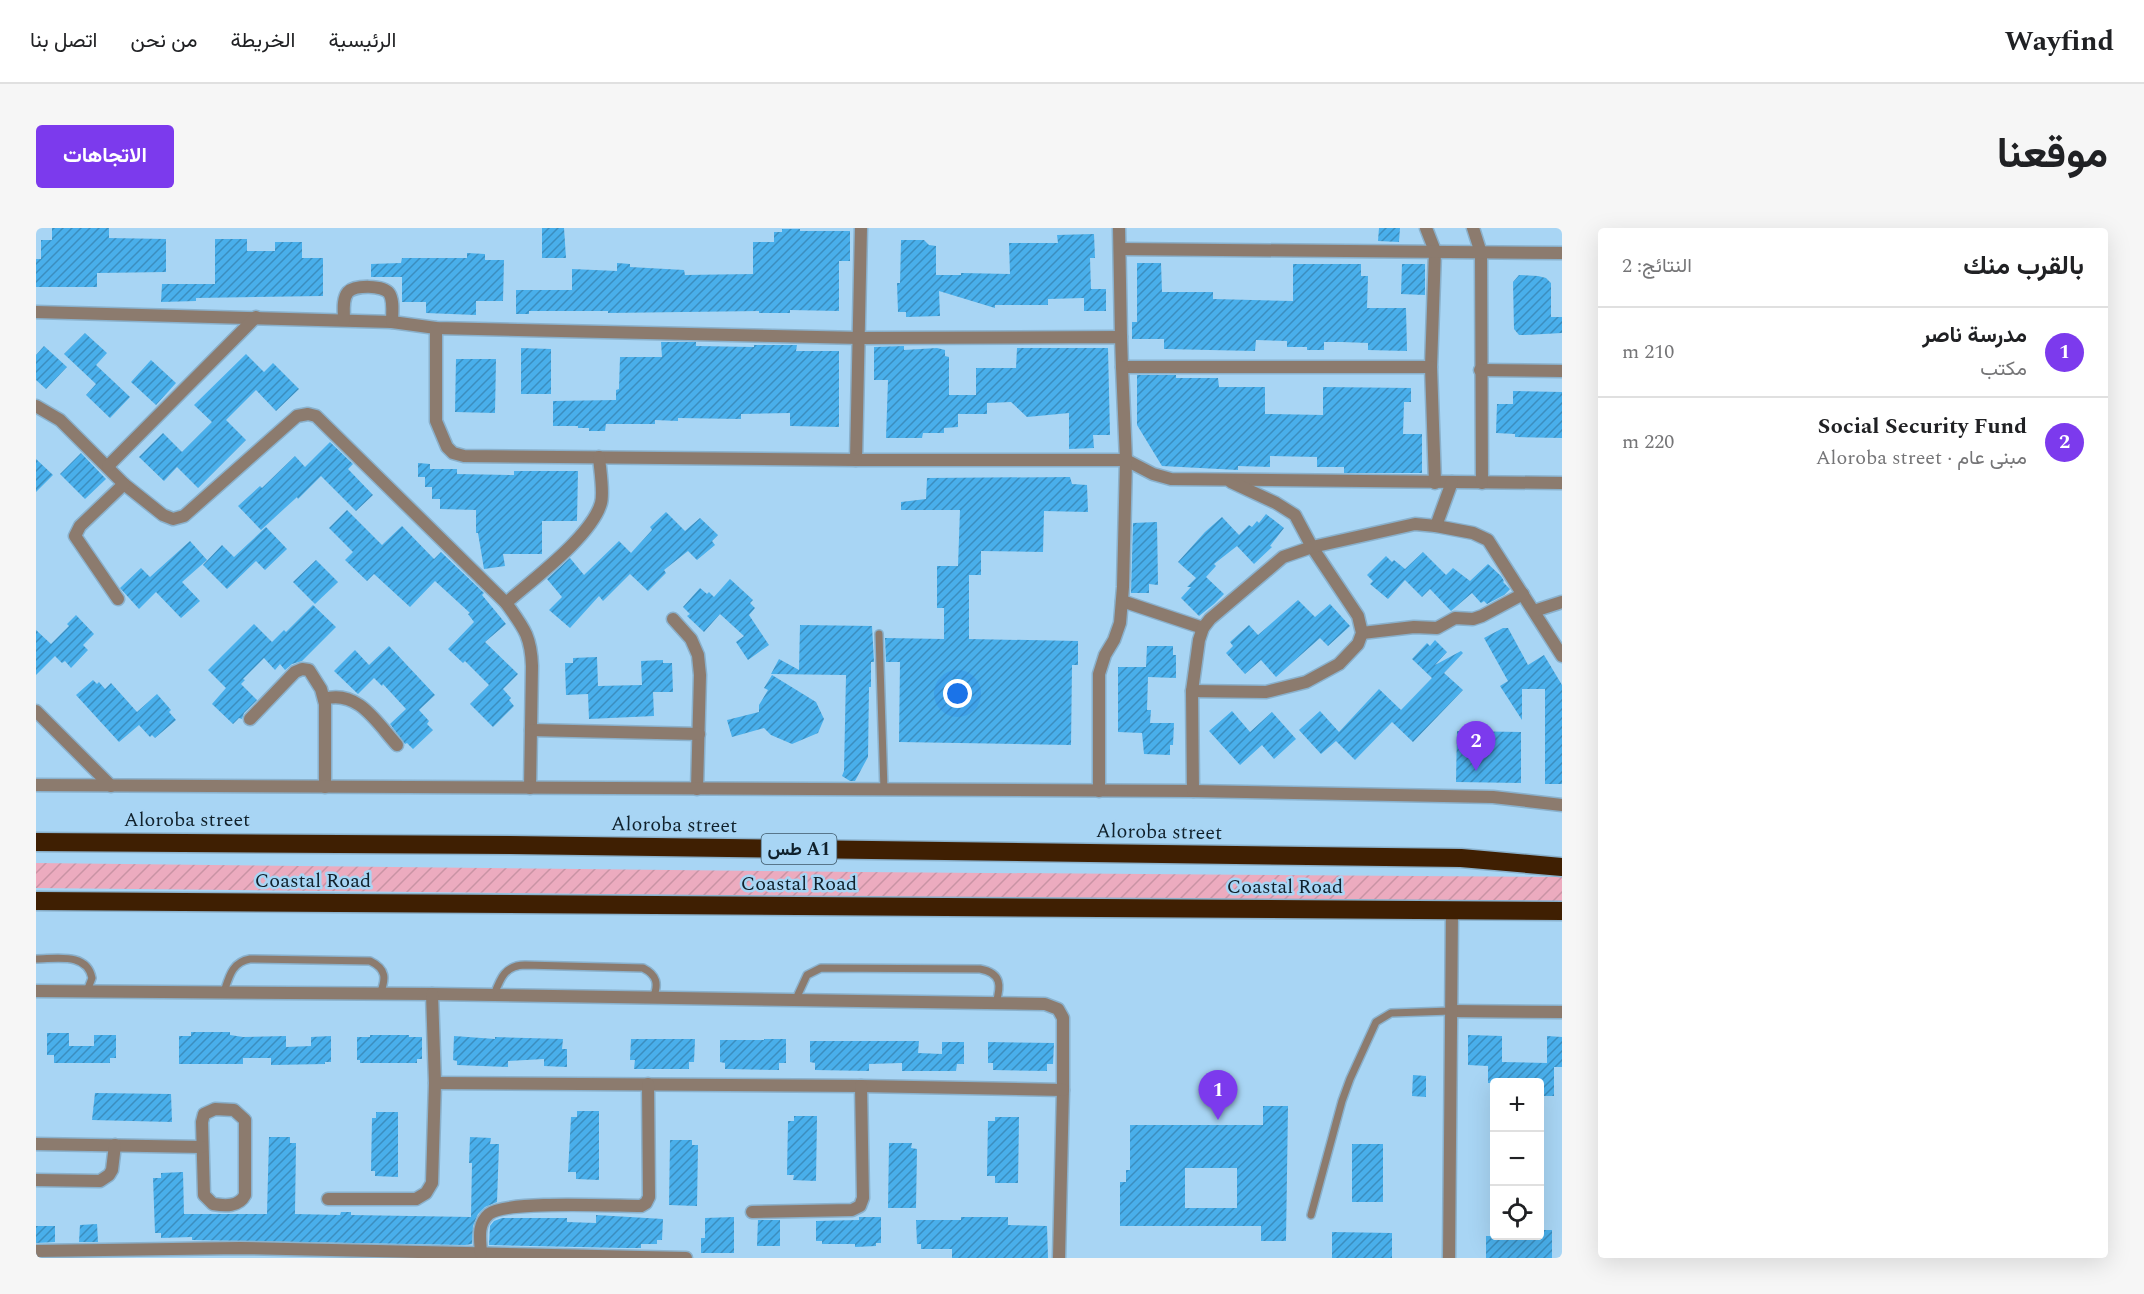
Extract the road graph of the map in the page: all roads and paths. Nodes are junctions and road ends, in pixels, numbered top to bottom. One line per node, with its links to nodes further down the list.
1 (861, 228): 15 (street)
2 (1119, 228): 5 (street)
3 (1426, 228): 6 (street)
4 (1473, 228): 7 (street)
5 (1120, 249): 6 (street); 14 (street)
6 (1435, 251): 7 (street); 17 (street)
7 (1481, 253): 8 (street); 18 (street)
8 (1562, 254)
9 (36, 312): 10 (street)
10 (256, 317): 11 (street); 24 (street)
11 (344, 320): 12 (street); 12 (street)
12 (392, 322): 13 (street)
13 (436, 328): 15 (street); 21 (street)
14 (1121, 337): 15 (street); 16 (street)
15 (860, 338): 22 (street)
16 (1122, 367): 17 (street); 23 (street)
17 (1431, 367): 27 (street)
18 (1480, 370): 19 (street); 28 (street)
19 (1562, 371)
20 (36, 406): 24 (street)
21 (599, 457): 22 (street); 37 (street)
22 (856, 460): 23 (street)
23 (1126, 460): 25 (street); 35 (street)
24 (108, 466): 30 (street)
25 (1227, 480): 27 (street); 32 (street)
26 (1452, 482): 27 (street); 28 (street); 31 (street)
27 (1435, 483)
28 (1482, 483): 29 (street)
29 (1562, 483)
30 (124, 484): 34 (street); 37 (street)
31 (1436, 526): 32 (street); 33 (street)
32 (1312, 547): 40 (street); 41 (street)
33 (1523, 594): 38 (street); 41 (street)
34 (118, 599)
35 (1122, 601): 40 (street); 57 (street)
36 (1562, 602): 38 (street)
37 (506, 603): 48 (street)
38 (1534, 611): 43 (street)
39 (673, 619): 49 (street)
40 (1203, 628): 44 (street)
41 (1362, 633): 44 (street)
42 (879, 634): 56 (lane)
43 (1562, 656)
44 (1192, 691): 58 (street)
45 (324, 699): 47 (street); 50 (street); 53 (street)
46 (36, 711): 52 (street)
47 (250, 718)
48 (531, 730): 49 (street); 54 (street)
49 (699, 734): 55 (street)
50 (397, 745)
51 (36, 785): 52 (street)
52 (111, 786): 53 (street)
53 (325, 787): 54 (street)
54 (530, 788): 55 (street)
55 (697, 789): 56 (street)
56 (884, 790): 57 (street)
57 (1099, 791): 58 (street)
58 (1193, 791): 59 (street)
59 (1562, 805)
60 (36, 842): 61 (highway, Aloroba street / طس A1)
61 (1562, 867)
62 (36, 902): 63 (highway, Coastal Road)
63 (1452, 911): 64 (highway, Coastal Road); 75 (street)
64 (1562, 911)
65 (36, 959): 67 (lane)
66 (36, 991): 67 (street)
67 (87, 991): 68 (street)
68 (224, 992): 69 (street); 69 (lane)
69 (380, 994): 70 (street)
70 (432, 994): 71 (street); 77 (street)
71 (494, 995): 72 (street); 72 (lane)
72 (653, 998): 73 (street)
73 (795, 1001): 74 (street); 74 (lane)
74 (996, 1003): 80 (street)
75 (1451, 1011): 76 (street); 87 (lane); 92 (street)
76 (1562, 1012)
77 (435, 1083): 78 (street); 85 (street)
78 (648, 1084): 79 (street); 89 (street)
79 (861, 1086): 80 (street); 86 (street)
80 (1063, 1090): 91 (street)
81 (36, 1144): 82 (street)
82 (115, 1145): 83 (street); 84 (street)
83 (202, 1147): 83 (street)
84 (36, 1180)
85 (328, 1199)
86 (752, 1212)
87 (1311, 1215)
88 (36, 1251): 89 (street)
89 (481, 1253): 90 (street)
90 (686, 1258)
91 (1059, 1258)
92 (1449, 1258)

